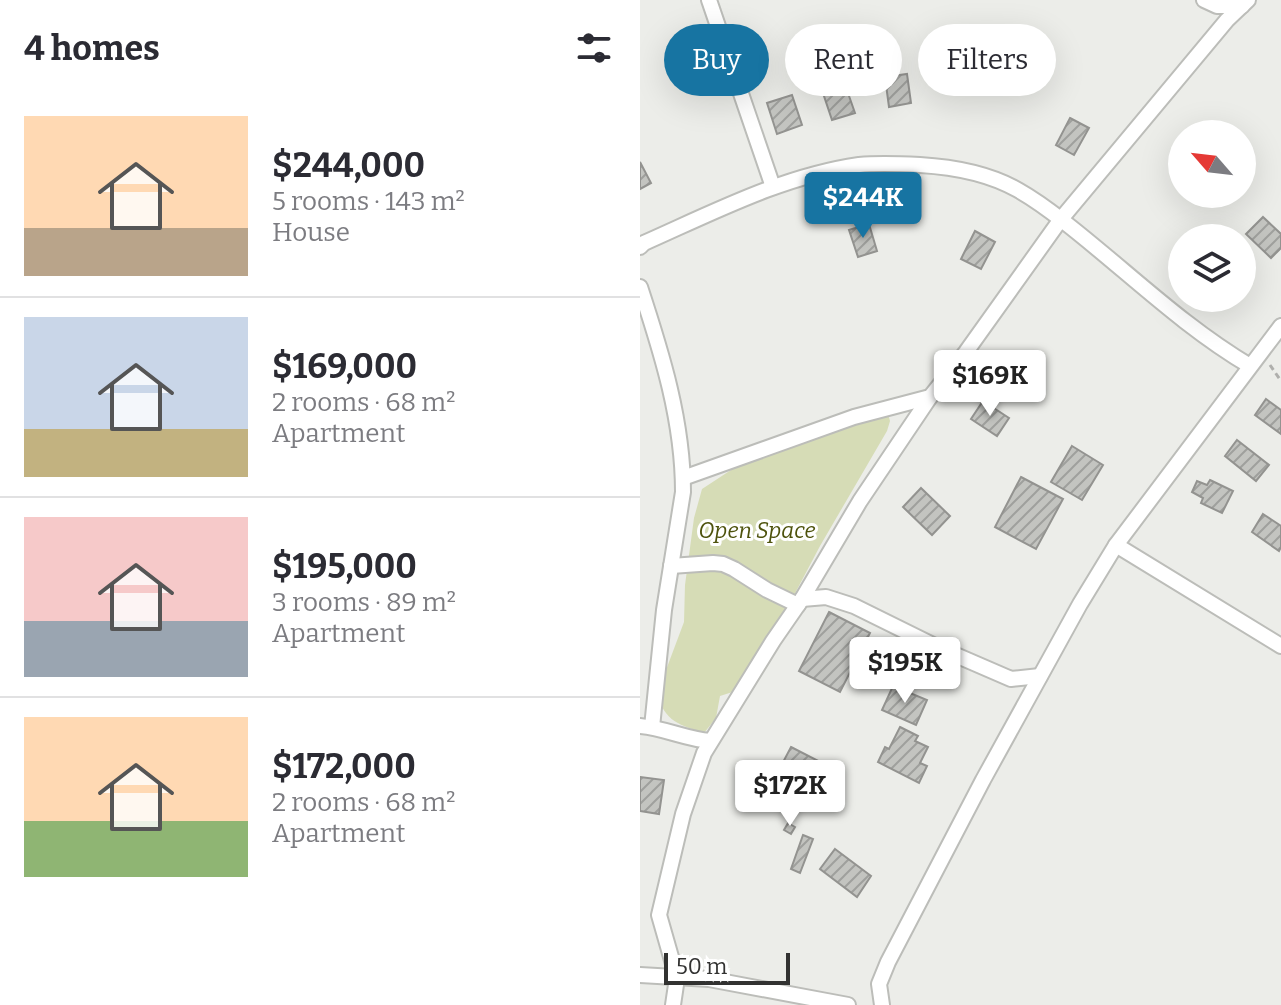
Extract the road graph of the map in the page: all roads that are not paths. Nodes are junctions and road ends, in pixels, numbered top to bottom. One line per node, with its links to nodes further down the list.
1 (709, 0): 4 (street)
2 (1204, 0): 3 (street)
3 (1245, 3): 5 (street)
4 (773, 187): 5 (street); 6 (street)
5 (1061, 219): 9 (street); 10 (street)
6 (640, 247)
7 (640, 287): 11 (street)
8 (1281, 326): 9 (street)
9 (1250, 366): 12 (street)
10 (930, 397): 11 (street); 14 (street)
11 (683, 478): 13 (street)
12 (1116, 545): 15 (street); 16 (street)
13 (671, 566): 14 (street); 17 (street)
14 (800, 602): 16 (street); 18 (street)
15 (1278, 638)
16 (1040, 676): 23 (street)
17 (646, 726): 18 (street)
18 (710, 741): 20 (street)
19 (640, 975): 20 (street)
20 (677, 978): 21 (street); 22 (street)
21 (673, 1005)
22 (848, 1005)
23 (882, 1005)

